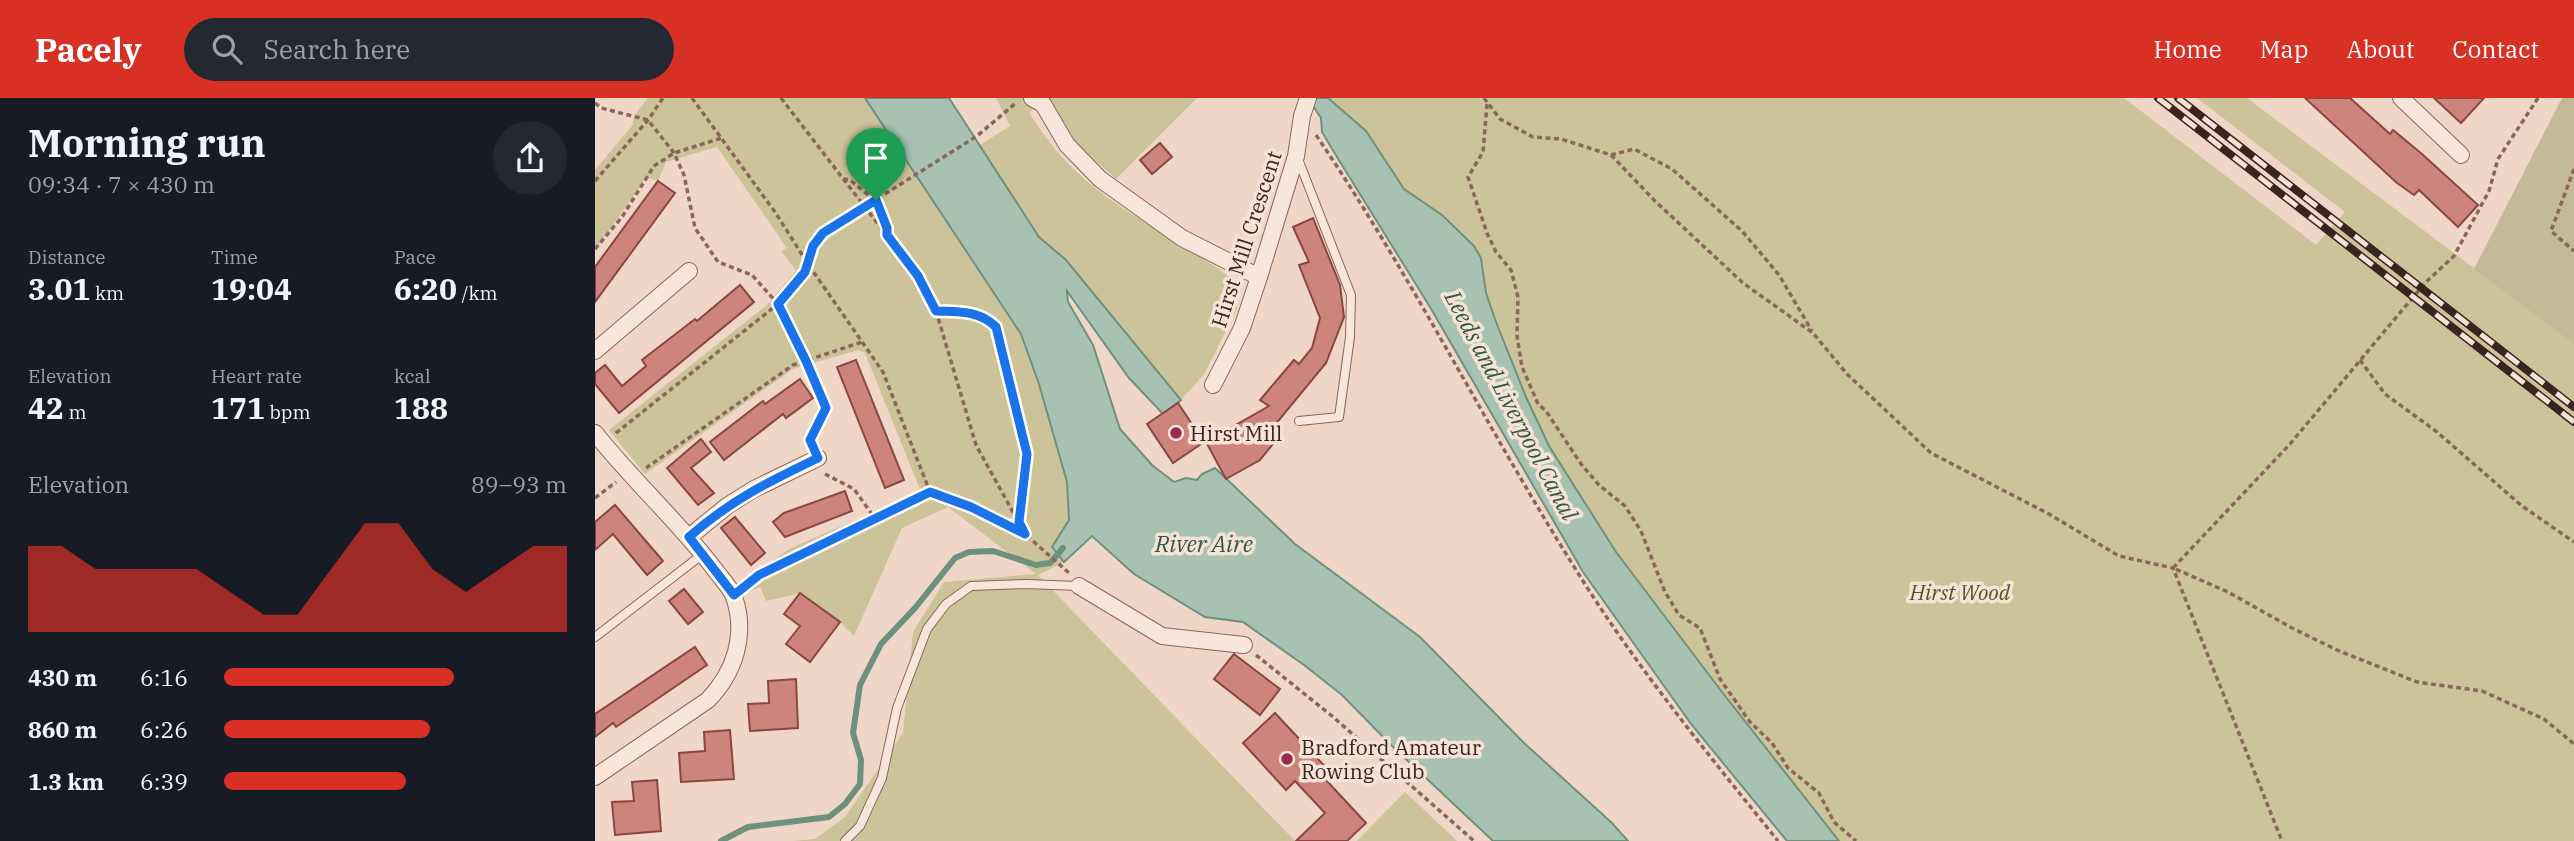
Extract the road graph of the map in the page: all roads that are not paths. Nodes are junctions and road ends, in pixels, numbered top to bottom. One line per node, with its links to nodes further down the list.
1 (1033, 98): 7 (street)
2 (2401, 98): 4 (street)
3 (1305, 105): 5 (street, Hirst Mill Crescent)
4 (2461, 155)
5 (1297, 156): 7 (street, Hirst Mill Crescent); 10 (lane)
6 (689, 271): 8 (street)
7 (1259, 277): 9 (street, Hirst Mill Crescent)
8 (595, 351)
9 (1213, 385)
10 (1299, 421)
11 (599, 438): 13 (street)
12 (818, 458): 13 (street)
13 (689, 537): 14 (street)
14 (703, 554): 16 (lane); 18 (street)
15 (1079, 586): 17 (street); 19 (lane)
16 (595, 638)
17 (1244, 645)
18 (595, 777)
19 (845, 841)

